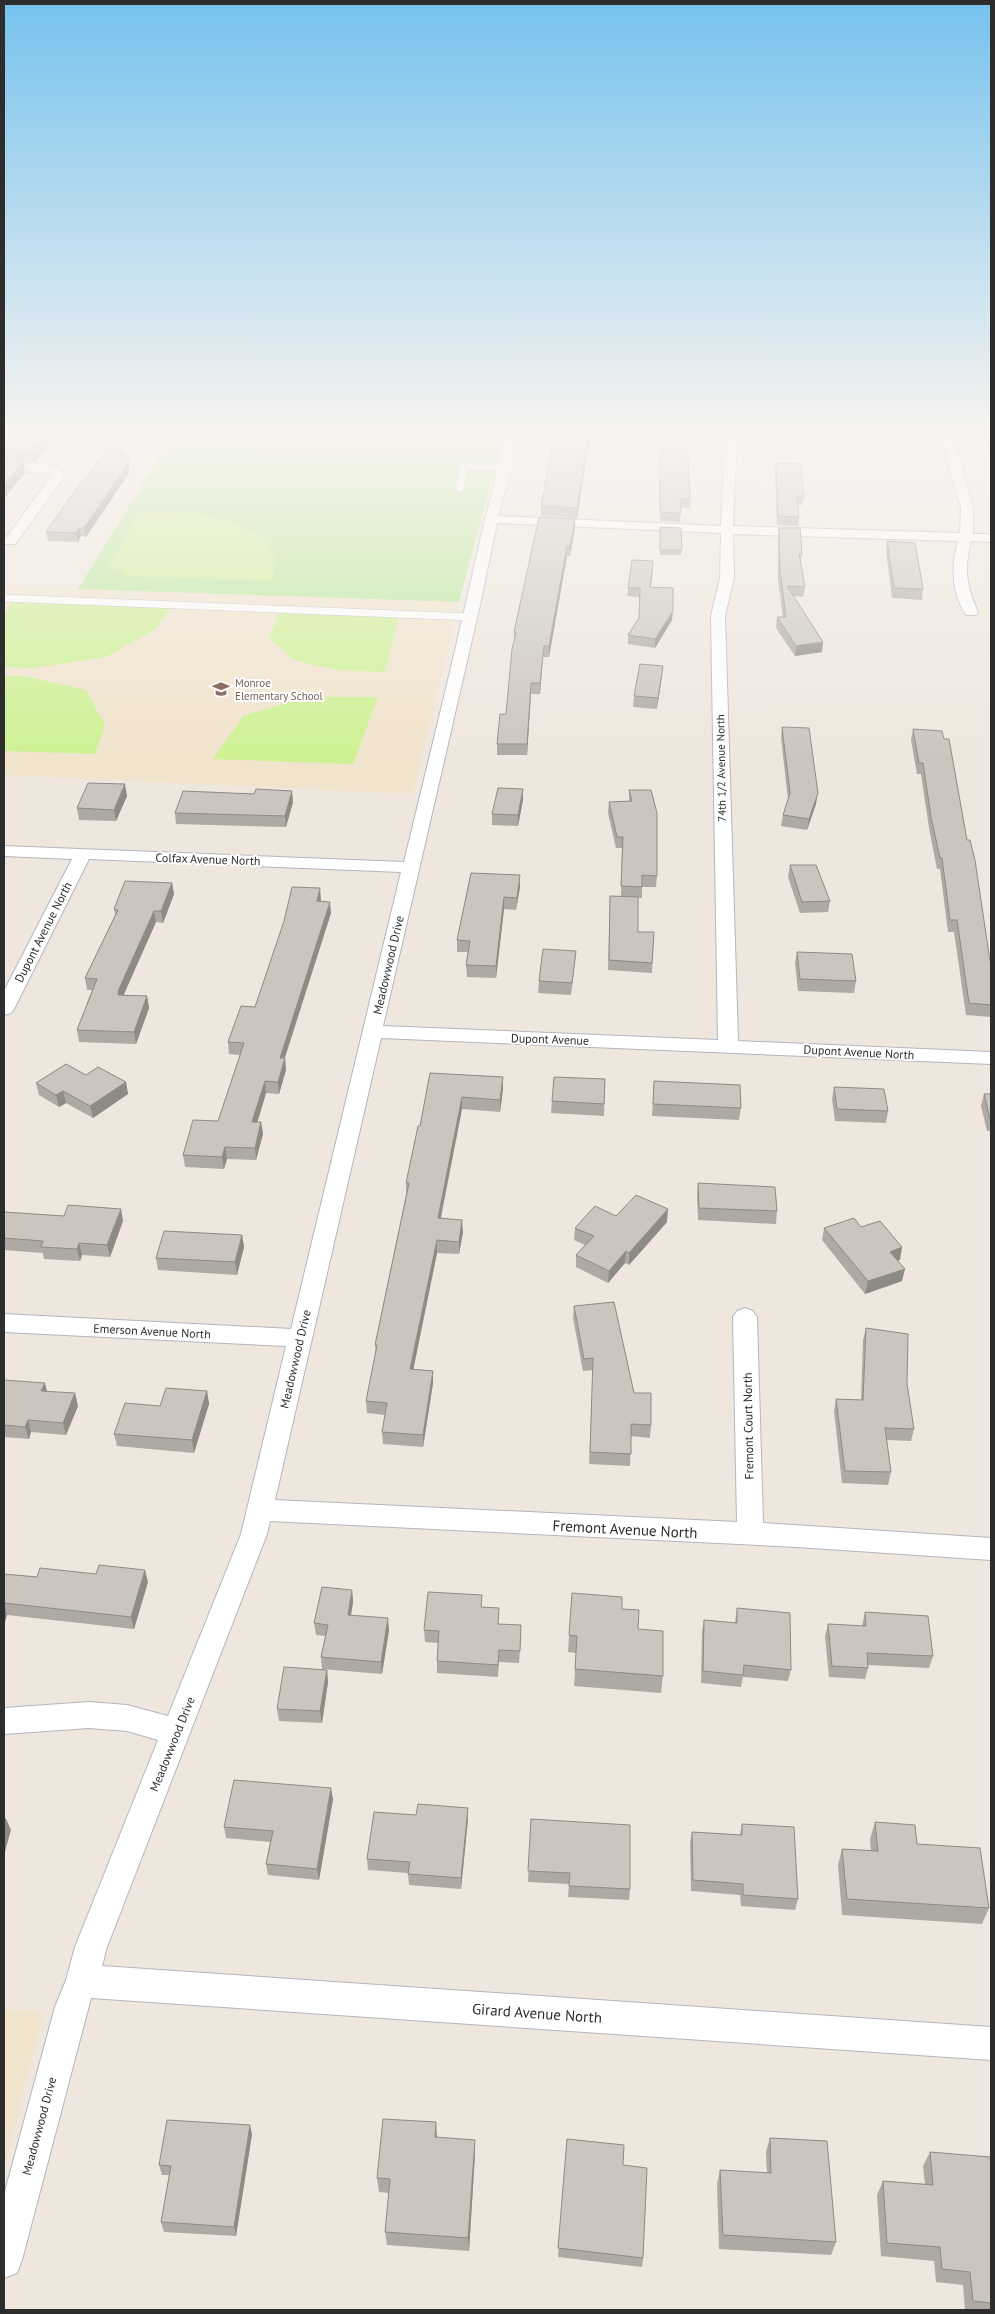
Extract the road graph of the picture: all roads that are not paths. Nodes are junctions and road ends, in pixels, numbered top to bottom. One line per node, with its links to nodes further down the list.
1 (486, 543): 6 (street, Meadowwood Drive)
2 (728, 543): 12 (street, 74th 1/2 Avenue North)
3 (964, 543): 5 (street)
4 (4, 598): 6 (lane)
5 (971, 612)
6 (470, 617): 9 (street, Meadowwood Drive)
7 (4, 851): 8 (street, Colfax Avenue North)
8 (83, 854): 9 (street, Colfax Avenue North); 10 (street, Dupont Avenue North)
9 (411, 866): 11 (street, Meadowwood Drive)
10 (4, 1009)
11 (372, 1032): 12 (street, Dupont Avenue); 16 (street, Meadowwood Drive)
12 (728, 1046): 13 (street, Dupont Avenue North)
13 (991, 1058)
14 (745, 1317): 18 (street, Fremont Court North)
15 (4, 1323): 16 (street, Emerson Avenue North)
16 (300, 1338): 17 (street, Meadowwood Drive)
17 (259, 1510): 18 (street, Fremont Avenue North); 21 (street, Meadowwood Drive)
18 (750, 1535): 19 (street, Fremont Avenue North)
19 (991, 1549)
20 (4, 1721): 21 (street)
21 (178, 1732): 22 (street, Meadowwood Drive)
22 (82, 1981): 23 (street, Girard Avenue North); 24 (street, Meadowwood Drive)
23 (991, 2044)
24 (4, 2260)

